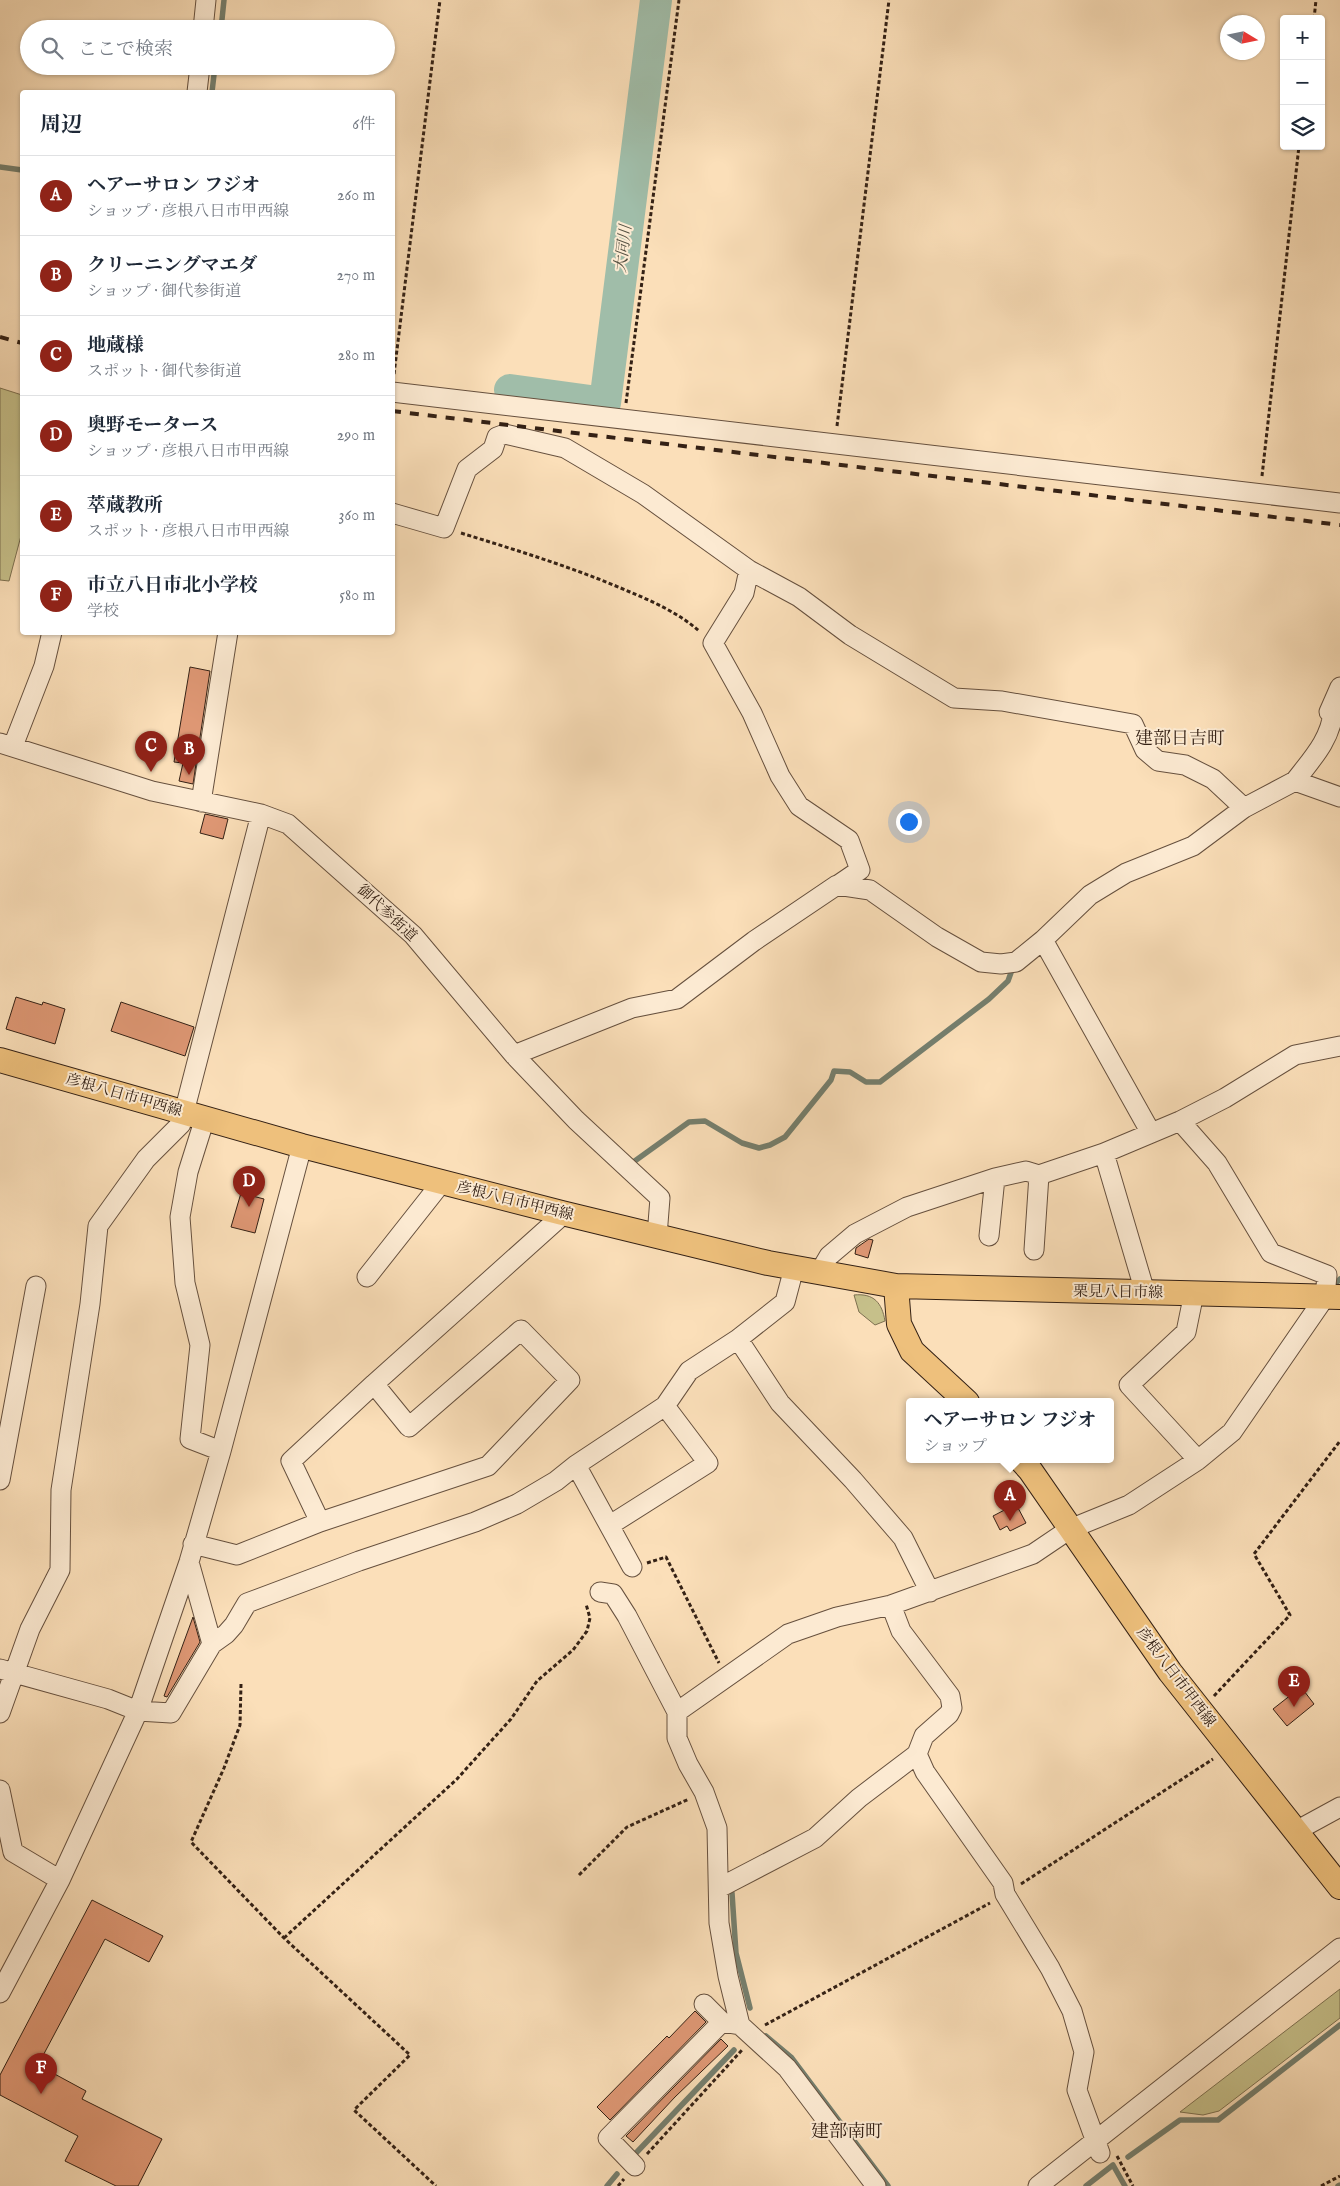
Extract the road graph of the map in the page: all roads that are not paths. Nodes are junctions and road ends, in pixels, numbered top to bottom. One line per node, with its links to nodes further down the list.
1 (206, 0): 2 (street)
2 (205, 20)
3 (199, 75): 4 (street)
4 (197, 90)
5 (395, 384): 6 (street)
6 (1340, 503)
7 (395, 514): 8 (street)
8 (749, 570): 16 (street); 18 (street)
9 (51, 635): 12 (street)
10 (228, 635): 15 (street)
11 (1340, 687): 13 (street)
12 (6, 745): 15 (street, 御代参街道)
13 (1295, 781): 14 (street); 16 (street)
14 (1340, 796)
15 (201, 802): 17 (street, 御代参街道)
16 (1244, 808): 19 (street)
17 (261, 814): 21 (street, 御代参街道); 23 (street)
18 (838, 885): 19 (street); 21 (street)
19 (1043, 940): 25 (street)
20 (1340, 1046): 24 (street)
21 (514, 1055): 32 (street, 御代参街道)
22 (0, 1060): 23 (main road, 彦根八日市甲西線)
23 (194, 1115): 26 (main road, 彦根八日市甲西線); 47 (street); 62 (street)
24 (1180, 1121): 25 (street); 42 (street)
25 (1151, 1133): 27 (street)
26 (302, 1146): 30 (main road, 彦根八日市甲西線); 47 (street)
27 (1104, 1153): 28 (street); 40 (street)
28 (1039, 1175): 29 (street); 34 (street)
29 (995, 1178): 33 (street); 36 (street)
30 (442, 1182): 31 (main road, 彦根八日市甲西線); 37 (street)
31 (562, 1213): 32 (main road, 彦根八日市甲西線); 44 (street)
32 (657, 1236): 35 (main road, 彦根八日市甲西線)
33 (990, 1236)
34 (1034, 1250)
35 (794, 1268): 36 (main road, 彦根八日市甲西線); 43 (street)
36 (819, 1273): 39 (main road, 彦根八日市甲西線)
37 (367, 1277)
38 (36, 1286): 51 (street)
39 (896, 1286): 40 (main road, 栗見八日市線); 45 (main road)
40 (1145, 1292): 41 (main road, 栗見八日市線)
41 (1194, 1293): 42 (main road, 栗見八日市線); 48 (street)
42 (1332, 1297): 48 (street)
43 (738, 1339): 46 (street); 59 (street)
44 (374, 1384): 52 (street); 52 (street)
45 (963, 1398)
46 (665, 1406): 50 (street); 53 (street)
47 (221, 1451): 55 (street)
48 (1198, 1460): 54 (street)
49 (1024, 1463): 54 (main road, 彦根八日市甲西線)
50 (576, 1465): 53 (street); 61 (street)
51 (0, 1480)
52 (320, 1522): 55 (street)
53 (610, 1526): 57 (street)
54 (1070, 1529): 59 (street); 70 (main road, 彦根八日市甲西線)
55 (193, 1544): 56 (street)
56 (189, 1562): 61 (street); 63 (street)
57 (632, 1567)
58 (600, 1592): 64 (street)
59 (930, 1592): 60 (street)
60 (891, 1605): 64 (street); 66 (street)
61 (212, 1644): 63 (street)
62 (7, 1671): 63 (street); 65 (street)
63 (138, 1711): 71 (street)
64 (677, 1712): 73 (street)
65 (0, 1713)
66 (917, 1754): 73 (street); 79 (street)
67 (0, 1790): 69 (street)
68 (1340, 1807): 70 (street)
69 (2, 1813): 71 (street)
70 (1296, 1831): 72 (main road, 彦根八日市甲西線)
71 (60, 1880): 76 (street)
72 (1340, 1887)
73 (719, 1888): 78 (street)
74 (1340, 1948): 79 (street)
75 (1340, 1962): 79 (street)
76 (0, 1992)
77 (704, 2004): 78 (street)
78 (737, 2027): 80 (street); 81 (street)
79 (1101, 2147): 82 (street); 83 (street)
80 (635, 2166)
81 (876, 2186)
82 (1038, 2186)
83 (1058, 2186)

